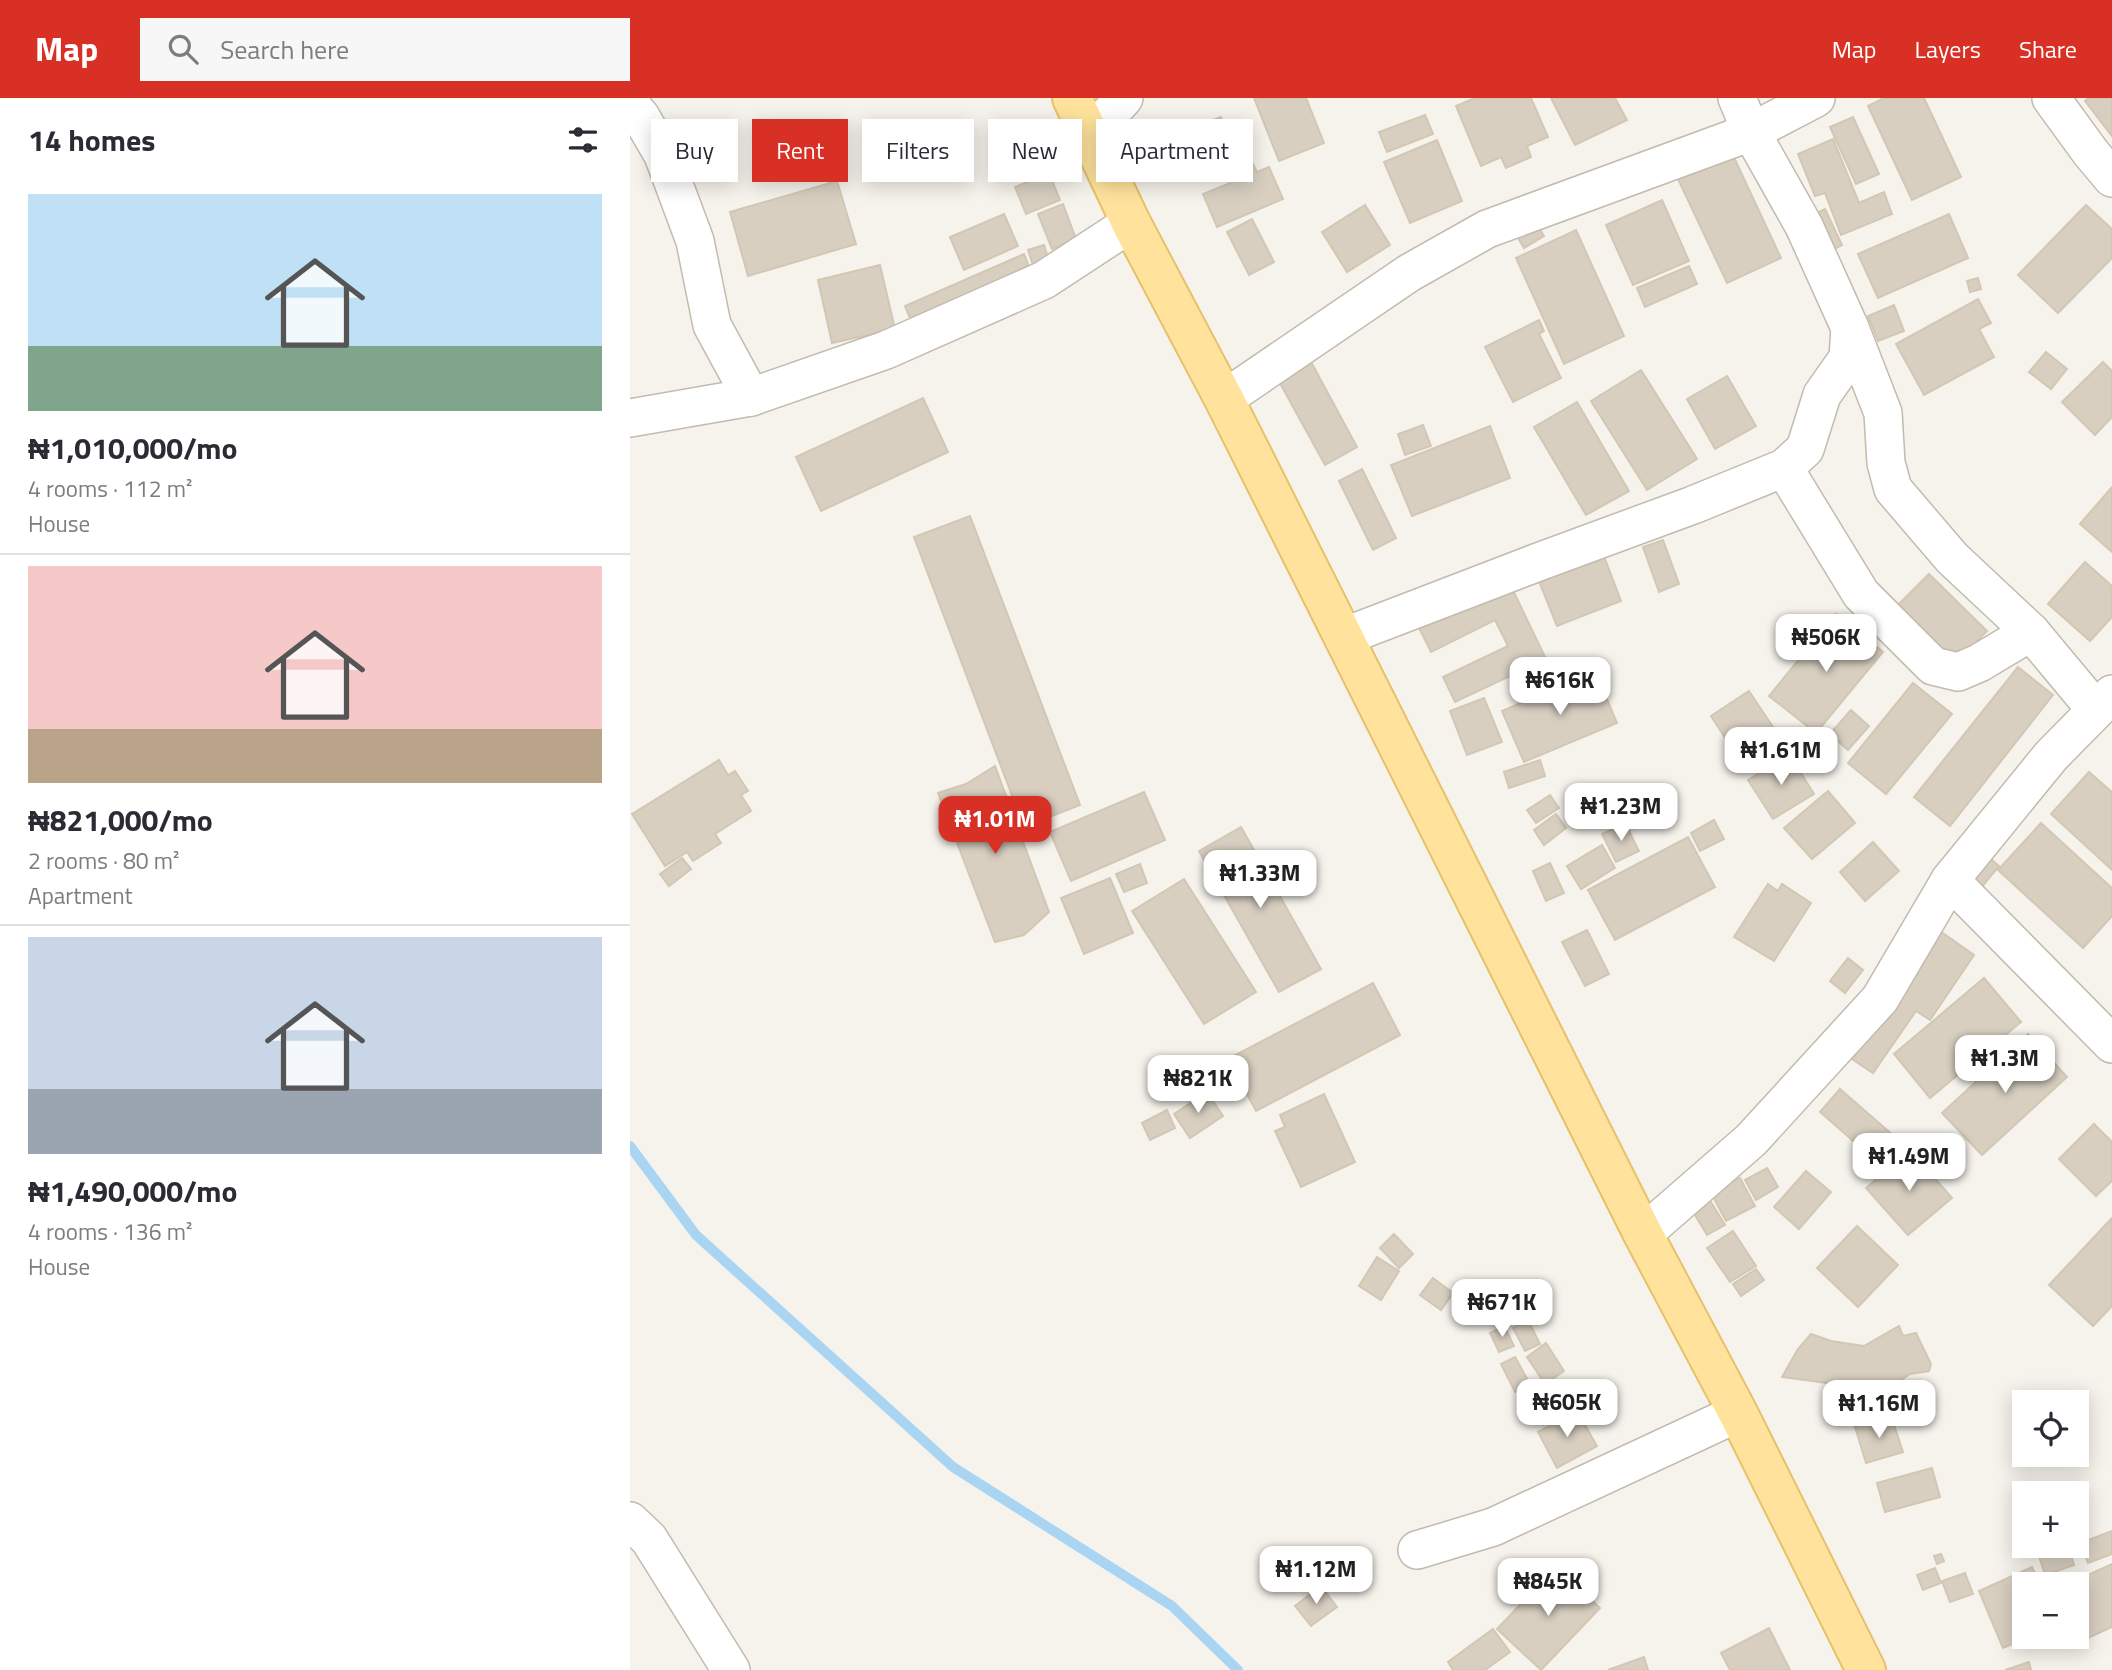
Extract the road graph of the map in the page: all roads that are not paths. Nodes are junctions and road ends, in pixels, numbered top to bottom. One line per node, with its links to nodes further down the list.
1 (1072, 98): 8 (main road)
2 (1124, 98): 8 (street)
3 (1737, 98): 7 (street)
4 (1816, 98): 7 (street)
5 (2050, 98): 9 (street)
6 (630, 104): 12 (street)
7 (1751, 132): 11 (street); 13 (street)
8 (1090, 135): 10 (main road)
9 (2112, 178)
10 (1131, 223): 12 (street); 13 (main road)
11 (1850, 328): 15 (street); 16 (street)
12 (751, 397): 14 (street)
13 (1224, 399): 17 (main road)
14 (630, 418)
15 (1784, 468): 16 (street); 17 (street)
16 (2031, 632): 18 (street)
17 (1343, 637): 21 (main road)
18 (2104, 702): 19 (street)
19 (1950, 880): 20 (street); 21 (street)
20 (2112, 1044)
21 (1643, 1234): 22 (main road)
22 (1738, 1413): 24 (street); 26 (main road)
23 (630, 1521): 25 (street)
24 (1417, 1550)
25 (731, 1670)
26 (1866, 1670)

